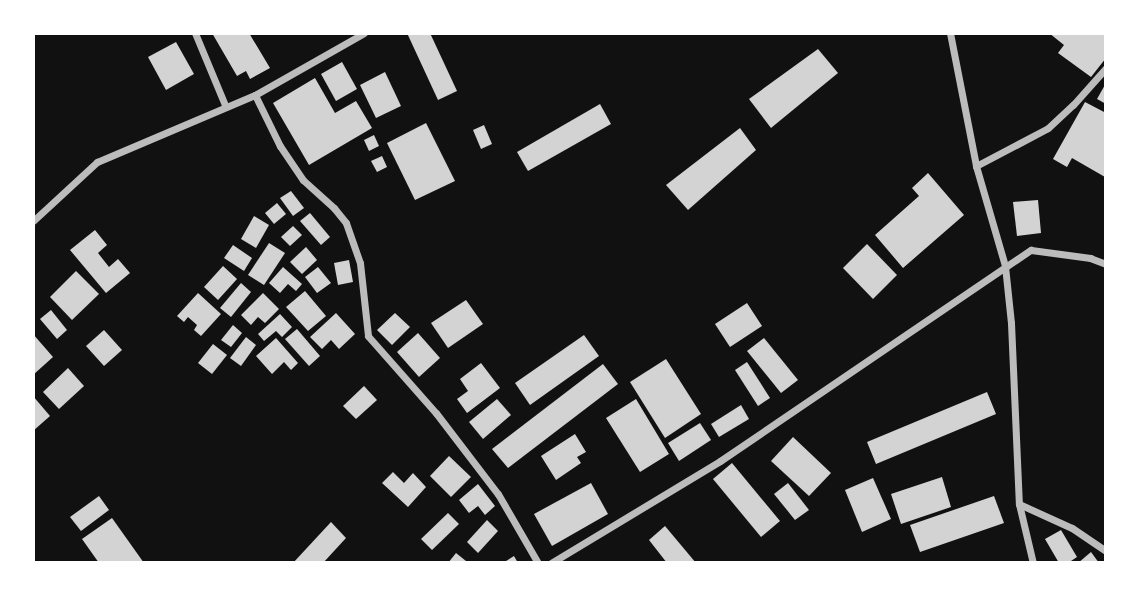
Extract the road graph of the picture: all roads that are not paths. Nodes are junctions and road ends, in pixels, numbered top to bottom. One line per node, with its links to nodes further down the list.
1 (195, 33): 6 (street)
2 (364, 33): 5 (street)
3 (950, 33): 7 (street)
4 (1106, 68): 7 (street)
5 (255, 95): 6 (street); 13 (street)
6 (225, 105): 8 (street)
7 (976, 166): 10 (street)
8 (33, 221)
9 (1106, 264): 10 (street)
10 (1005, 266): 11 (street); 14 (street)
11 (1019, 504): 12 (street); 15 (street)
12 (1106, 551)
13 (538, 563)
14 (551, 563)
15 (1033, 563)

